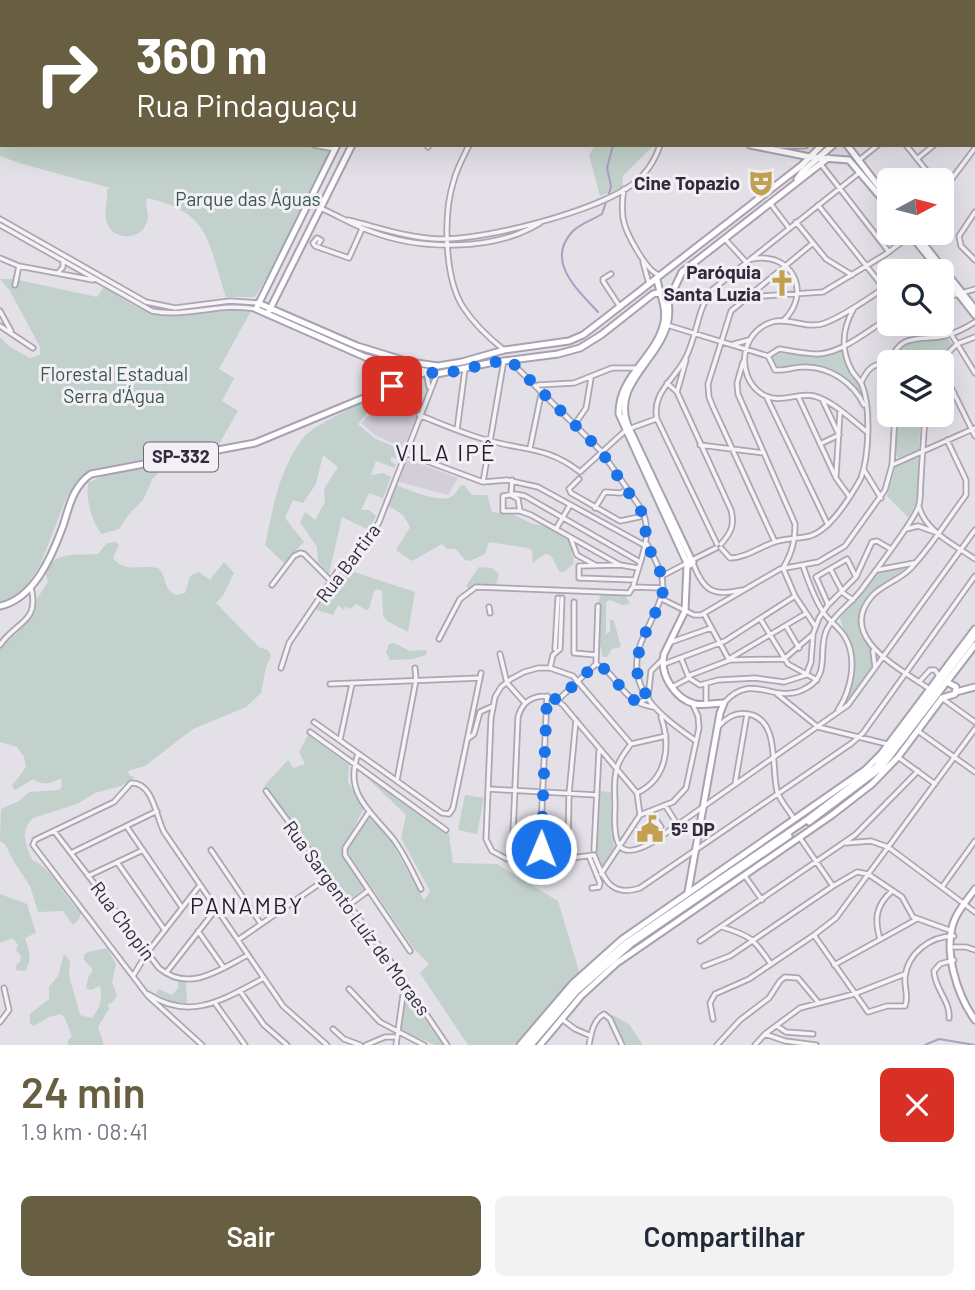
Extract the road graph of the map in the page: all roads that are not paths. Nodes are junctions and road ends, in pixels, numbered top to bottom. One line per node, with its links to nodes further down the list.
1 (336, 147): 21 (main road); 38 (main road)
2 (351, 147): 21 (main road)
3 (468, 147): 50 (street)
4 (659, 147): 28 (street)
5 (760, 147): 16 (main road)
6 (802, 147): 16 (main road)
7 (822, 147): 17 (main road)
8 (823, 147): 17 (main road)
9 (831, 147): 17 (main road)
10 (848, 147): 15 (main road)
11 (876, 147): 20 (street)
12 (908, 147): 19 (street)
13 (932, 147): 19 (street)
14 (975, 148): 25 (street)
15 (852, 153): 18 (main road); 20 (main road)
16 (799, 155): 17 (main road); 22 (main road)
17 (819, 158): 18 (main road); 22 (main road); 27 (street); 31 (main road)
18 (841, 159): 24 (main road)
19 (917, 159): 23 (street)
20 (858, 161): 26 (main road)
21 (344, 162): 34 (main road)
22 (802, 165): 29 (main road)
23 (924, 168)
24 (861, 172): 27 (street); 30 (main road)
25 (954, 175)
26 (877, 185)
27 (840, 188): 33 (street); 59 (street)
28 (624, 189): 39 (street); 60 (street)
29 (771, 189): 31 (main road); 47 (main road)
30 (877, 192)
31 (777, 197): 32 (main road)
32 (770, 203): 46 (street); 51 (main road)
33 (818, 205): 40 (street); 69 (street)
34 (320, 208): 43 (street); 57 (main road)
35 (975, 212): 37 (street)
36 (0, 219): 64 (street)
37 (970, 219): 41 (street); 65 (street)
38 (300, 220): 57 (main road); 92 (main road)
39 (544, 220): 44 (street); 49 (street)
40 (796, 222): 46 (street); 53 (street)
41 (975, 223)
42 (0, 225): 64 (street)
43 (363, 226): 45 (street); 48 (street); 52 (street)
44 (519, 226): 49 (street); 50 (street)
45 (380, 228): 48 (street); 50 (street)
46 (789, 228): 58 (street)
47 (716, 232): 51 (main road); 70 (main road)
48 (382, 235): 54 (street)
49 (506, 237): 54 (street)
50 (448, 239): 54 (street)
51 (723, 240): 66 (street); 76 (main road)
52 (319, 243)
53 (813, 243): 68 (street); 74 (street)
54 (449, 245): 113 (street)
55 (897, 245): 59 (street)
56 (922, 245): 63 (main road)
57 (300, 248): 97 (main road)
58 (760, 250): 61 (street); 66 (street)
59 (889, 251): 69 (street)
60 (642, 256): 73 (street); 79 (street)
61 (766, 257): 66 (street); 68 (street)
62 (0, 258): 67 (street)
63 (932, 258): 87 (main road)
64 (64, 259): 71 (street); 78 (street); 92 (street)
65 (975, 260)
66 (747, 261): 109 (street)
67 (19, 265): 71 (street); 80 (street)
68 (786, 265): 81 (street); 89 (street)
69 (867, 266): 74 (street); 75 (street)
70 (669, 269): 73 (main road); 76 (main road)
71 (58, 273): 78 (street)
72 (611, 274): 93 (street)
73 (663, 274): 77 (main road)
74 (852, 275): 89 (street)
75 (877, 276)
76 (678, 277): 84 (main road)
77 (657, 279): 79 (main road); 85 (main road)
78 (97, 281): 92 (street)
79 (647, 282): 85 (main road); 93 (main road)
80 (15, 285)
81 (761, 285): 88 (street); 91 (street)
82 (954, 286): 87 (main road)
83 (975, 289): 87 (street)
84 (667, 292): 85 (main road); 103 (main road)
85 (660, 293): 103 (main road); 128 (main road)
86 (877, 293): 94 (street)
87 (962, 294): 90 (street); 95 (main road); 99 (main road)
88 (765, 295): 89 (street); 91 (street)
89 (797, 295): 101 (street)
90 (954, 296)
91 (746, 297): 115 (street)
92 (257, 306): 97 (main road)
93 (621, 307): 120 (main road)
94 (854, 308): 98 (street); 104 (street)
95 (975, 309)
96 (0, 311): 100 (street)
97 (269, 311): 132 (main road); 136 (main road)
98 (841, 315): 101 (street); 104 (street)
99 (975, 315)
100 (2, 318): 107 (street)
101 (783, 321): 114 (street)
102 (975, 322): 108 (street)
103 (665, 324): 109 (street); 135 (main road)
104 (846, 324): 118 (street)
105 (877, 325): 118 (street)
106 (0, 326): 107 (street)
107 (12, 332): 119 (street)
108 (954, 332)
109 (694, 333): 115 (street); 127 (street)
110 (938, 336): 123 (street)
111 (952, 336): 116 (street)
112 (975, 337): 116 (street)
113 (490, 339): 122 (street); 125 (street)
114 (749, 340): 117 (street); 121 (street)
115 (720, 341): 117 (street); 170 (street)
116 (957, 344): 124 (street); 138 (street)
117 (731, 345): 121 (street)
118 (844, 345): 126 (street); 143 (street)
119 (33, 348)
120 (515, 348): 122 (main road); 128 (main road)
121 (746, 349): 126 (street); 130 (street)
122 (504, 350): 125 (main road)
123 (895, 350)
124 (951, 350)
125 (496, 352): 132 (main road)
126 (768, 356): 153 (street)
127 (687, 357): 142 (street); 148 (street)
128 (516, 358): 129 (main road); 133 (street)
129 (507, 360): 133 (street); 134 (main road); 167 (street)
130 (743, 361): 150 (street); 175 (street)
131 (877, 365): 143 (street)
132 (438, 366): 137 (main road)
133 (517, 367): 144 (street)
134 (465, 369): 139 (main road); 162 (street)
135 (639, 369): 141 (street); 160 (main road)
136 (415, 370): 137 (main road); 140 (main road)
137 (425, 372): 139 (main road); 140 (main road, SP-332); 146 (street)
138 (975, 373)
139 (437, 374): 146 (street, Rua Bartira)
140 (412, 377): 223 (main road, SP-332)
141 (591, 378): 145 (street); 157 (street)
142 (667, 383): 148 (street); 156 (street)
143 (861, 383): 153 (street)
144 (537, 385): 145 (street); 147 (street)
145 (549, 385): 147 (street)
146 (430, 390): 155 (street, Rua Bartira)
147 (543, 392): 157 (street); 171 (street)
148 (677, 392): 169 (street)
149 (954, 392): 161 (street)
150 (767, 396): 151 (street); 192 (street)
151 (798, 396): 152 (street); 168 (street)
152 (822, 399): 154 (street); 164 (street)
153 (867, 410): 163 (street)
154 (840, 412): 163 (street); 164 (street)
155 (419, 415): 162 (street); 174 (street, Rua Bartira)
156 (657, 419): 160 (street); 201 (street)
157 (575, 424): 172 (street)
158 (894, 427): 176 (street)
159 (924, 427): 173 (street)
160 (627, 429): 172 (street); 206 (main road)
161 (974, 429): 165 (street); 166 (street)
162 (457, 430): 167 (street)
163 (867, 432): 177 (street)
164 (839, 435): 168 (street); 178 (street)
165 (975, 436)
166 (947, 440): 173 (street); 196 (street)
167 (491, 442): 171 (street); 181 (street)
168 (820, 444): 178 (street)
169 (700, 445): 170 (street); 201 (street)
170 (732, 448): 175 (street); 199 (street)
171 (530, 449): 172 (street)
172 (601, 451): 182 (street)
173 (923, 451): 176 (street); 187 (street)
174 (405, 453): 181 (street); 221 (street, Rua Bartira)
175 (764, 453): 198 (street)
176 (892, 465): 185 (street)
177 (864, 470): 184 (street); 185 (street)
178 (836, 478): 184 (street)
179 (579, 479): 188 (street)
180 (512, 480): 181 (street); 183 (street); 186 (street)
181 (483, 482)
182 (628, 490): 188 (street); 200 (street)
183 (511, 495): 189 (street); 189 (street); 190 (street)
184 (849, 496): 192 (street)
185 (881, 498): 211 (street)
186 (570, 505): 190 (street); 200 (street)
187 (919, 505): 195 (street); 196 (street)
188 (595, 508): 191 (street)
189 (520, 511): 193 (street)
190 (564, 516): 193 (street); 205 (street)
191 (639, 517)
192 (828, 525): 198 (street)
193 (556, 529): 197 (street)
194 (975, 530): 203 (street)
195 (901, 533): 196 (street); 202 (street)
196 (938, 533): 203 (street); 207 (street)
197 (570, 537): 208 (street); 209 (street)
198 (795, 539): 199 (street); 212 (street)
199 (775, 542): 201 (street)
200 (645, 544): 205 (street); 217 (street)
201 (719, 546): 206 (street)
202 (890, 548): 215 (street); 219 (street)
203 (961, 550): 204 (street); 261 (street)
204 (975, 559)
205 (640, 562): 213 (street)
206 (690, 562): 217 (street); 227 (street); 236 (main road)
207 (916, 562): 210 (street); 216 (street)
208 (594, 565): 209 (street); 220 (street)
209 (620, 565): 213 (street)
210 (904, 565): 215 (street); 216 (street)
211 (803, 566): 212 (street); 237 (street)
212 (783, 568): 227 (street); 228 (street)
213 (638, 569): 220 (street)
214 (831, 570): 219 (street); 226 (street); 233 (street)
215 (875, 570): 231 (street)
216 (907, 572): 257 (street)
217 (662, 576): 225 (street)
218 (975, 576): 270 (street)
219 (856, 578): 226 (street)
220 (635, 580): 224 (street)
221 (331, 581): 222 (street); 266 (street, Rua Bartira)
222 (272, 585)
223 (31, 587): 234 (main road, SP-332); 253 (street)
224 (633, 587): 225 (street); 250 (street)
225 (663, 588): 230 (street)
226 (843, 593): 231 (street); 233 (street)
227 (732, 595): 238 (street)
228 (795, 596): 239 (street); 240 (street)
229 (560, 598): 244 (street)
230 (662, 599): 236 (street); 283 (street)
231 (853, 600): 241 (street)
232 (575, 602): 259 (street)
233 (828, 605): 237 (street)
234 (0, 606)
235 (598, 606): 259 (street)
236 (685, 611): 238 (street); 251 (main road)
237 (823, 611): 241 (street); 243 (street)
238 (704, 614): 245 (street)
239 (805, 614): 242 (street); 243 (street)
240 (761, 620): 248 (street); 252 (street)
241 (832, 622): 276 (street); 306 (street)
242 (786, 626): 248 (street); 256 (street)
243 (815, 626): 247 (street)
244 (559, 627): 255 (street); 268 (street)
245 (711, 628): 251 (street); 252 (street)
246 (975, 629): 274 (main road)
247 (813, 634): 256 (street); 271 (street)
248 (770, 636): 262 (street); 263 (street)
249 (975, 636): 274 (main road)
250 (439, 639)
251 (671, 642): 264 (main road)
252 (720, 643): 260 (street); 263 (street)
253 (0, 645)
254 (975, 645): 274 (main road)
255 (555, 649)
256 (799, 649): 262 (street)
257 (872, 649): 261 (street); 269 (street)
258 (500, 654): 279 (street)
259 (596, 655): 265 (street)
260 (681, 657): 264 (street); 272 (street)
261 (884, 657): 269 (street); 270 (street)
262 (784, 659): 263 (street); 271 (street)
263 (729, 660): 272 (street)
264 (663, 662): 273 (street); 284 (main road)
265 (596, 664): 277 (street); 296 (street)
266 (281, 668)
267 (415, 668): 275 (street)
268 (550, 668): 277 (street); 279 (street)
269 (875, 669): 306 (street)
270 (907, 673): 278 (street); 319 (street)
271 (806, 675): 276 (street); 282 (street)
272 (689, 677): 282 (street); 284 (street)
273 (649, 678): 283 (street); 291 (street)
274 (943, 679): 278 (street); 286 (main road); 289 (main road); 289 (main road)
275 (416, 680): 281 (street); 320 (street); 334 (street)
276 (817, 680): 287 (street)
277 (578, 681): 293 (street); 323 (street)
278 (919, 682): 289 (street)
279 (507, 683): 295 (street); 300 (street)
280 (330, 684): 281 (street)
281 (352, 684): 321 (street)
282 (706, 684): 299 (street)
283 (640, 685): 291 (street)
284 (672, 687): 297 (main road)
285 (975, 687): 286 (main road)
286 (956, 690): 292 (main road)
287 (789, 693): 288 (street); 294 (street)
288 (777, 694): 294 (street); 298 (street)
289 (936, 694): 292 (main road); 316 (main road); 324 (main road); 404 (main road); 412 (main road)
290 (547, 696): 293 (street); 295 (street); 340 (street)
291 (648, 698): 296 (street); 301 (street)
292 (949, 699): 309 (street)
293 (558, 700): 308 (street)
294 (784, 700): 313 (street)
295 (525, 703): 338 (street)
296 (639, 703): 301 (street)
297 (692, 703): 299 (main road); 322 (street)
298 (724, 703): 299 (main road); 302 (main road)
299 (706, 704)
300 (493, 706): 320 (street); 337 (street)
301 (653, 707): 305 (street)
302 (720, 713): 307 (street); 312 (main road)
303 (747, 714): 307 (street); 329 (street); 336 (street)
304 (975, 714): 309 (street)
305 (660, 715): 311 (street); 314 (street)
306 (835, 715): 313 (street)
307 (728, 717): 312 (street)
308 (576, 720): 325 (street); 342 (street)
309 (973, 721)
310 (314, 722): 321 (street)
311 (672, 723): 314 (street); 322 (street)
312 (718, 727): 343 (main road)
313 (818, 727): 319 (street); 329 (street)
314 (664, 728): 318 (street)
315 (975, 729): 328 (street)
316 (918, 731): 327 (main road); 328 (street)
317 (310, 732): 330 (street)
318 (666, 736): 323 (street); 341 (street)
319 (860, 737): 324 (street); 344 (street)
320 (468, 740): 334 (street)
321 (340, 741): 326 (street)
322 (696, 741): 347 (street)
323 (631, 744): 331 (street)
324 (888, 744): 355 (main road)
325 (600, 749): 331 (street); 345 (street)
326 (358, 754): 330 (street); 334 (street)
327 (898, 757): 332 (street); 361 (main road)
328 (955, 757): 333 (street); 335 (street)
329 (772, 760): 336 (street); 344 (street)
330 (354, 763): 351 (street); 359 (street)
331 (616, 768): 341 (street); 367 (street)
332 (918, 771): 335 (street); 365 (street)
333 (975, 772)
334 (397, 780)
335 (935, 784): 366 (street)
336 (735, 785): 346 (street)
337 (488, 789): 338 (street); 338 (street)
338 (515, 791): 340 (street)
339 (266, 792): 385 (street, Rua Sargento Luíz de Moraes)
340 (542, 793): 342 (street); 368 (street)
341 (637, 793): 353 (street)
342 (569, 794): 345 (street); 369 (street)
343 (706, 794): 346 (main road); 348 (main road)
344 (778, 794): 355 (street); 364 (street)
345 (596, 795): 373 (street)
346 (715, 799): 348 (street)
347 (665, 806): 350 (street); 356 (street)
348 (705, 806): 352 (street); 354 (main road)
349 (157, 811): 357 (street); 360 (street); 388 (street)
350 (650, 811): 353 (street); 358 (street)
351 (369, 812): 392 (street); 393 (street)
352 (695, 812): 354 (main road); 356 (street)
353 (640, 815): 367 (street)
354 (702, 817): 362 (main road)
355 (794, 819): 387 (main road)
356 (677, 824): 367 (street)
357 (127, 827): 371 (street); 374 (street)
358 (661, 827)
359 (445, 830)
360 (54, 831): 374 (street, Rua Chopin); 430 (street)
361 (799, 837): 380 (street); 382 (main road)
362 (699, 838): 364 (main road); 370 (main road)
363 (975, 841): 390 (street)
364 (707, 842): 370 (street)
365 (843, 844): 366 (street); 380 (street)
366 (888, 847): 383 (street); 390 (street)
367 (620, 848): 381 (street)
368 (541, 849)
369 (568, 849)
370 (697, 849): 375 (street); 378 (main road)
371 (143, 850): 379 (street); 400 (street)
372 (211, 850): 405 (street)
373 (594, 850)
374 (71, 853): 384 (street, Rua Chopin)
375 (688, 855): 378 (main road); 381 (street)
376 (589, 856): 377 (street); 381 (street); 391 (street)
377 (563, 859)
378 (695, 859): 386 (main road)
379 (117, 862): 384 (street); 407 (street)
380 (817, 862): 389 (street); 397 (street)
381 (601, 874)
382 (744, 874): 397 (street); 411 (main road)
383 (868, 874): 389 (street); 394 (street); 410 (street)
384 (88, 876): 421 (street, Rua Chopin)
385 (329, 877): 398 (street, Rua Sargento Luíz de Moraes); 405 (street)
386 (691, 879): 387 (main road); 395 (main road)
387 (700, 884): 395 (main road)
388 (200, 885): 400 (street); 401 (street)
389 (833, 886): 415 (street)
390 (942, 887): 399 (street)
391 (592, 888)
392 (421, 889)
393 (369, 890): 398 (street); 419 (street)
394 (892, 891): 403 (street); 413 (street)
395 (688, 892): 412 (main road)
396 (975, 892): 399 (main road)
397 (762, 900): 406 (street)
398 (349, 905): 433 (street, Rua Sargento Luíz de Moraes)
399 (965, 905): 402 (street); 409 (main road)
400 (181, 907): 407 (street)
401 (216, 908): 408 (street); 414 (street)
402 (975, 912)
403 (917, 919): 409 (street); 413 (street)
404 (666, 920): 411 (main road); 412 (main road)
405 (261, 924): 414 (street)
406 (722, 927): 415 (street); 416 (street)
407 (165, 929): 421 (street)
408 (198, 931): 427 (street); 428 (street)
409 (953, 934): 417 (main road); 423 (main road); 429 (street)
410 (814, 935): 424 (street); 425 (street)
411 (652, 937): 420 (main road)
412 (631, 938): 420 (main road); 434 (main road); 434 (main road)
413 (880, 939): 425 (street)
414 (238, 940): 422 (street)
415 (754, 940): 424 (street); 426 (street)
416 (700, 942)
417 (954, 947): 418 (street); 423 (main road)
418 (975, 950)
419 (410, 951)
420 (632, 951): 432 (main road)
421 (147, 953): 428 (street, Rua Chopin); 430 (street)
422 (248, 955): 427 (street, Rua Chopin); 431 (street)
423 (953, 960): 446 (street); 448 (main road)
424 (771, 964): 447 (street)
425 (834, 965): 439 (street)
426 (704, 966)
427 (224, 968): 428 (street, Rua Chopin)
428 (166, 973)
429 (905, 974): 439 (street); 439 (street)
430 (133, 976): 437 (street)
431 (264, 978): 438 (street); 461 (street)
432 (597, 980): 434 (main road); 440 (main road)
433 (405, 981): 452 (street); 465 (street, Rua Sargento Luíz de Moraes)
434 (579, 983): 440 (main road); 466 (main road); 467 (main road)
435 (4, 988): 449 (street)
436 (349, 989): 452 (street)
437 (144, 991): 443 (street); 444 (street)
438 (240, 991): 442 (street); 460 (street)
439 (854, 994): 441 (street)
440 (581, 996): 445 (main road)
441 (818, 1002): 450 (street); 470 (street)
442 (215, 1003): 443 (street); 459 (street)
443 (171, 1006): 444 (street)
444 (168, 1017): 458 (street)
445 (561, 1018): 455 (street); 457 (main road)
446 (949, 1018)
447 (713, 1019)
448 (975, 1020)
449 (0, 1022)
450 (777, 1026): 453 (street); 454 (street)
451 (333, 1029): 462 (street)
452 (398, 1032): 463 (street); 464 (street)
453 (765, 1034): 471 (street); 472 (street)
454 (813, 1034)
455 (591, 1036): 468 (street); 469 (street)
456 (394, 1037): 462 (street)
457 (546, 1042): 467 (main road)
458 (202, 1045)
459 (246, 1045)
460 (287, 1045)
461 (327, 1045)
462 (363, 1045)
463 (396, 1045)
464 (424, 1045)
465 (447, 1045)
466 (523, 1045)
467 (536, 1045)
468 (589, 1045)
469 (622, 1045)
470 (717, 1045)
471 (755, 1045)
472 (816, 1045)

